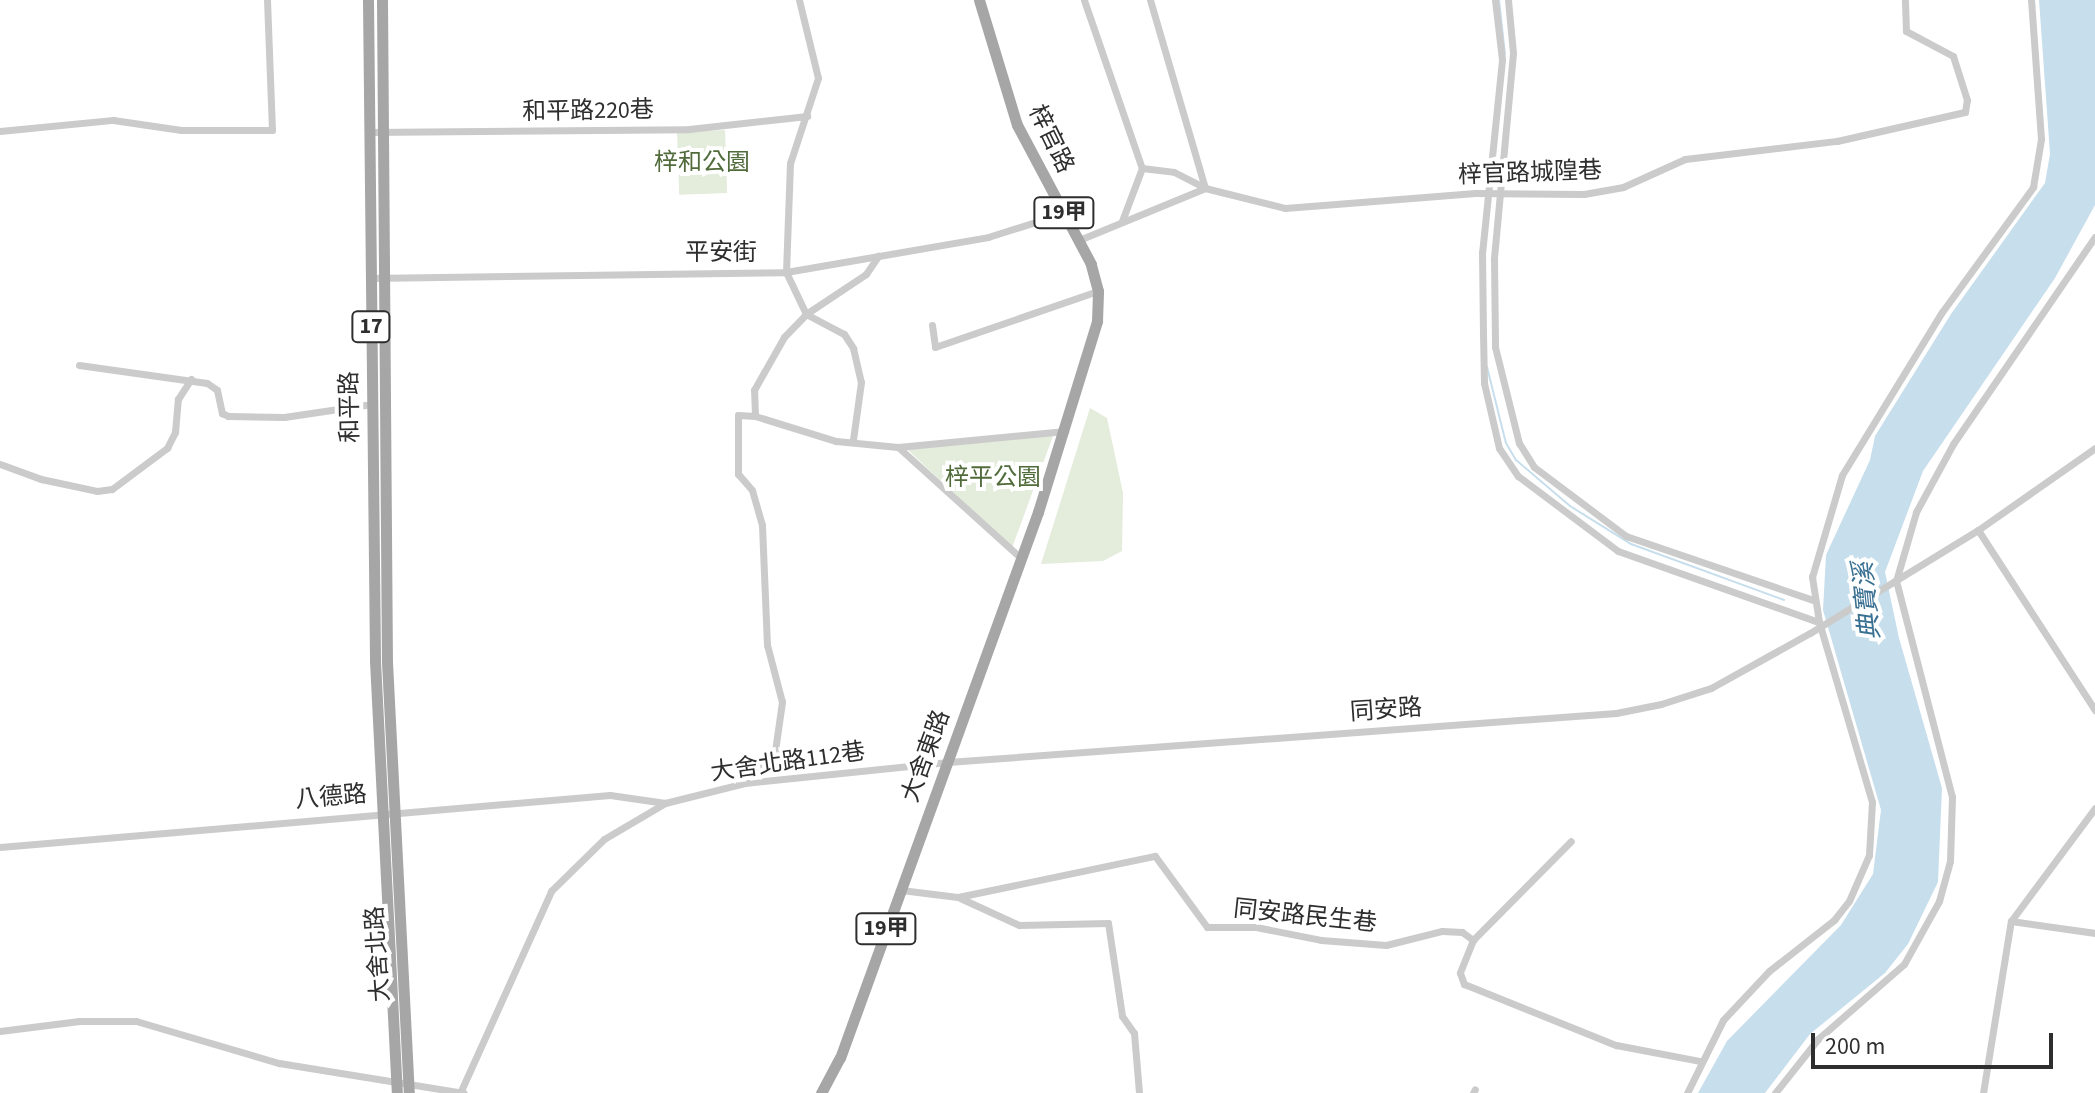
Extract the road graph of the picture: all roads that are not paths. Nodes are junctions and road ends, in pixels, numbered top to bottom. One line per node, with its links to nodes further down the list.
1 (267, 0): 14 (street)
2 (368, 0): 15 (main road, 和平路 / 17)
3 (382, 0): 15 (main road, 和平路 / 17)
4 (799, 0): 13 (street)
5 (979, 0): 20 (main road, 梓官路 / 19甲)
6 (1084, 0): 16 (street)
7 (1150, 0): 17 (street)
8 (1495, 0): 12 (street)
9 (1508, 0): 12 (street)
10 (1905, 0): 18 (street, 梓官路城隍巷)
11 (2031, 0): 45 (street)
12 (1507, 44): 18 (street); 19 (street)
13 (807, 116): 15 (street, 和平路220巷); 25 (street)
14 (0, 131)
15 (376, 132): 26 (main road, 和平路 / 17); 27 (main road, 和平路 / 17)
16 (1142, 168): 17 (street, 梓官路城隍巷); 21 (street)
17 (1205, 188): 19 (street, 梓官路城隍巷); 21 (street)
18 (1500, 192): 19 (street, 梓官路城隍巷); 45 (street)
19 (1488, 193): 46 (street)
20 (1064, 213): 23 (main road, 梓官路 / 19甲); 24 (street, 平安街)
21 (1122, 221): 23 (street)
22 (2095, 237): 44 (street)
23 (1079, 240): 28 (main road, 梓官路 / 19甲)
24 (878, 256): 25 (street, 平安街); 29 (street)
25 (786, 272): 26 (street, 平安街); 29 (street)
26 (386, 277): 27 (street, 平安街); 42 (main road, 和平路 / 17)
27 (370, 278): 33 (main road, 和平路 / 17)
28 (1098, 291): 30 (street); 35 (main road, 梓官路 / 19甲)
29 (806, 314): 34 (street); 36 (street)
30 (932, 325)
31 (79, 365): 32 (street)
32 (191, 379): 33 (street); 39 (street)
33 (372, 404): 41 (main road, 和平路 / 17)
34 (755, 416): 36 (street); 49 (street)
35 (1065, 431): 37 (street); 43 (main road, 大舍東路 / 19甲)
36 (853, 440): 37 (street)
37 (898, 447): 43 (street)
38 (2095, 448): 40 (street, 同安路)
39 (0, 464)
40 (1978, 530): 44 (street, 同安路); 47 (street)
41 (373, 540): 42 (main road); 52 (main road, 和平路 / 17)
42 (387, 540): 52 (main road, 和平路 / 17)
43 (1021, 558): 48 (main road, 大舍東路 / 19甲)
44 (1894, 582): 48 (street, 同安路); 67 (street)
45 (1813, 600): 46 (street)
46 (1819, 622): 61 (street)
47 (2095, 710)
48 (948, 762): 49 (street, 大舍北路112巷); 55 (main road, 大舍東路 / 19甲)
49 (745, 783): 50 (street, 大舍北路112巷)
50 (665, 803): 52 (street, 八德路); 63 (street, 大舍北路112巷)
51 (2095, 808): 57 (street)
52 (385, 812): 54 (street, 八德路); 62 (main road, 大舍北路 / 17)
53 (1571, 841): 59 (street)
54 (0, 847)
55 (901, 890): 56 (street); 64 (main road, 大舍東路 / 19甲)
56 (958, 897): 59 (street, 同安路民生巷); 65 (street)
57 (2011, 921): 58 (street); 68 (street)
58 (2095, 933)
59 (1473, 940): 61 (street)
60 (0, 1031): 62 (street)
61 (1700, 1061): 66 (street)
62 (402, 1086): 63 (street)
63 (462, 1092)
64 (821, 1093)
65 (1139, 1093)
66 (1687, 1093)
67 (1775, 1093)
68 (1983, 1093)

